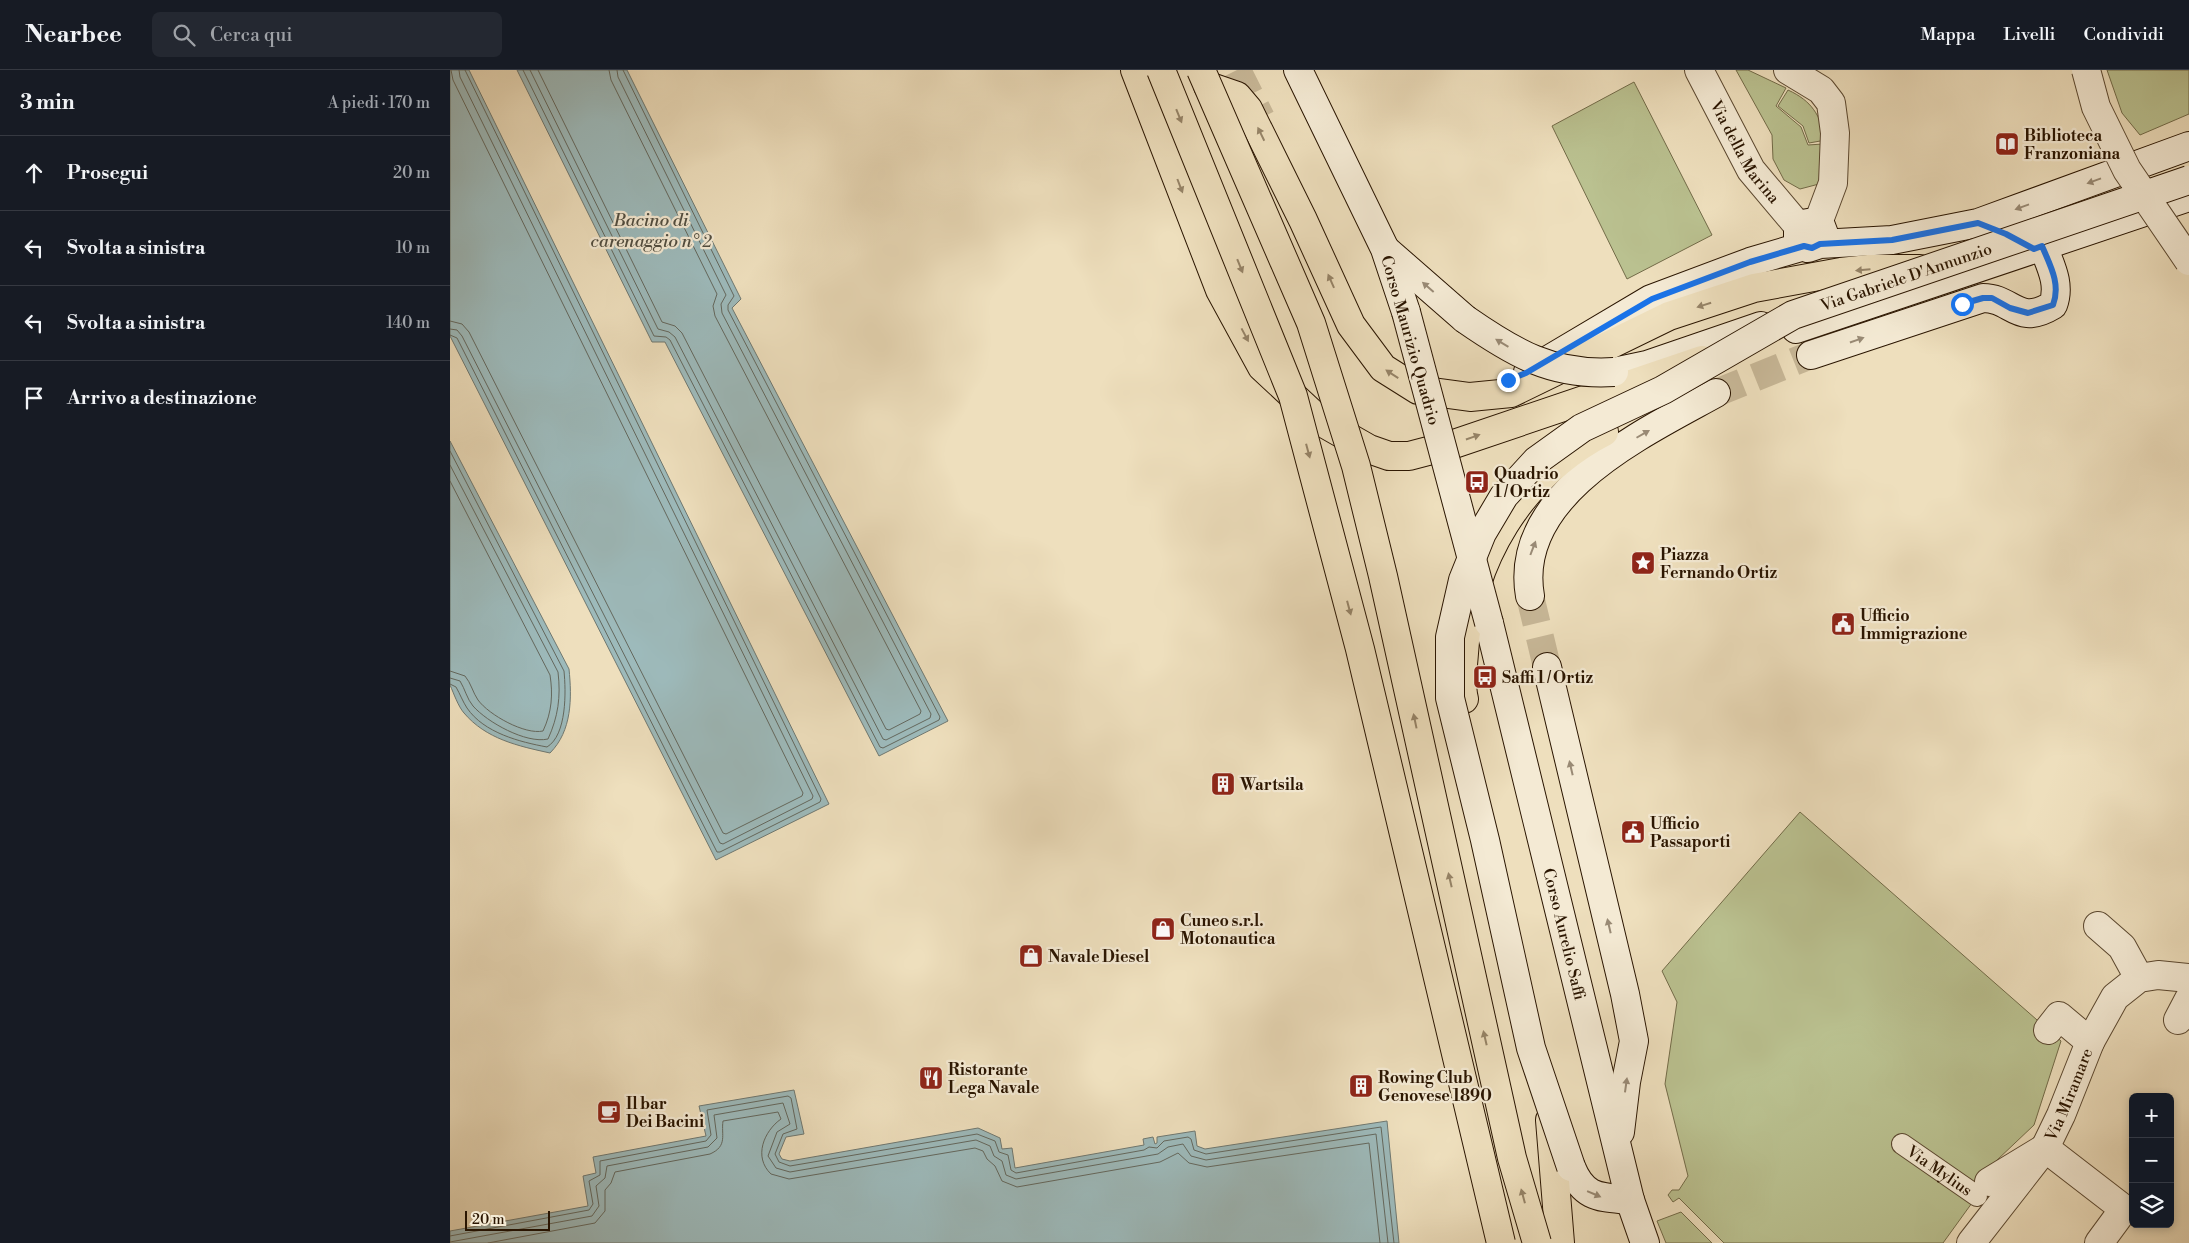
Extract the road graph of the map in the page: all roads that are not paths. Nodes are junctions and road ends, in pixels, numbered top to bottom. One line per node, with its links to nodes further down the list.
1 (1135, 70): 17 (highway, one-way to 17, bridge)
2 (1161, 70): 34 (highway, one-way to 34, bridge)
3 (1298, 70): 14 (main road, Corso Maurizio Quadrio)
4 (1699, 70): 12 (main road, Via della Marina)
5 (1788, 70): 8 (main road)
6 (2086, 70): 15 (main road, bridge)
7 (1205, 78): 16 (highway, one-way to 7, bridge); 35 (highway, one-way to 7, bridge)
8 (1821, 80): 12 (main road)
9 (2189, 146): 11 (main road, one-way to 11)
10 (2188, 184): 13 (main road); 16 (main road, Via Gabriele D'Annunzio, bridge)
11 (1978, 223): 12 (main road); 13 (main road)
12 (1813, 235): 19 (main road)
13 (2038, 248): 17 (main road); 18 (main road, one-way to 13)
14 (1385, 249): 17 (main road, one-way to 14, bridge); 22 (main road, Corso Maurizio Quadrio, bridge)
15 (2189, 261)
16 (1929, 269): 17 (main road, Via Gabriele D'Annunzio, bridge)
17 (1795, 322): 33 (main road, one-way to 33, bridge); 36 (highway, bridge)
18 (1811, 355)
19 (1471, 387)
20 (1716, 392): 21 (main road, one-way to 20)
21 (1530, 596)
22 (1489, 623): 31 (main road, Corso Aurelio Saffi)
23 (1547, 666): 31 (main road, one-way to 23)
24 (2098, 926): 25 (main road)
25 (2139, 978): 26 (main road); 28 (main road)
26 (2189, 978)
27 (2048, 1030): 28 (main road)
28 (2090, 1042): 30 (main road, Via Miramare)
29 (1902, 1144): 32 (street, Via Mylius)
30 (2045, 1148): 32 (main road, Via Miramare); 38 (main road, Via Miramare); 39 (main road, Via Miramare)
31 (1618, 1151): 33 (main road, Corso Aurelio Saffi)
32 (1983, 1189)
33 (1630, 1200): 37 (main road, Corso Aurelio Saffi)
34 (1501, 1243)
35 (1537, 1243)
36 (1560, 1243)
37 (1645, 1243)
38 (1971, 1243)
39 (2099, 1243)

